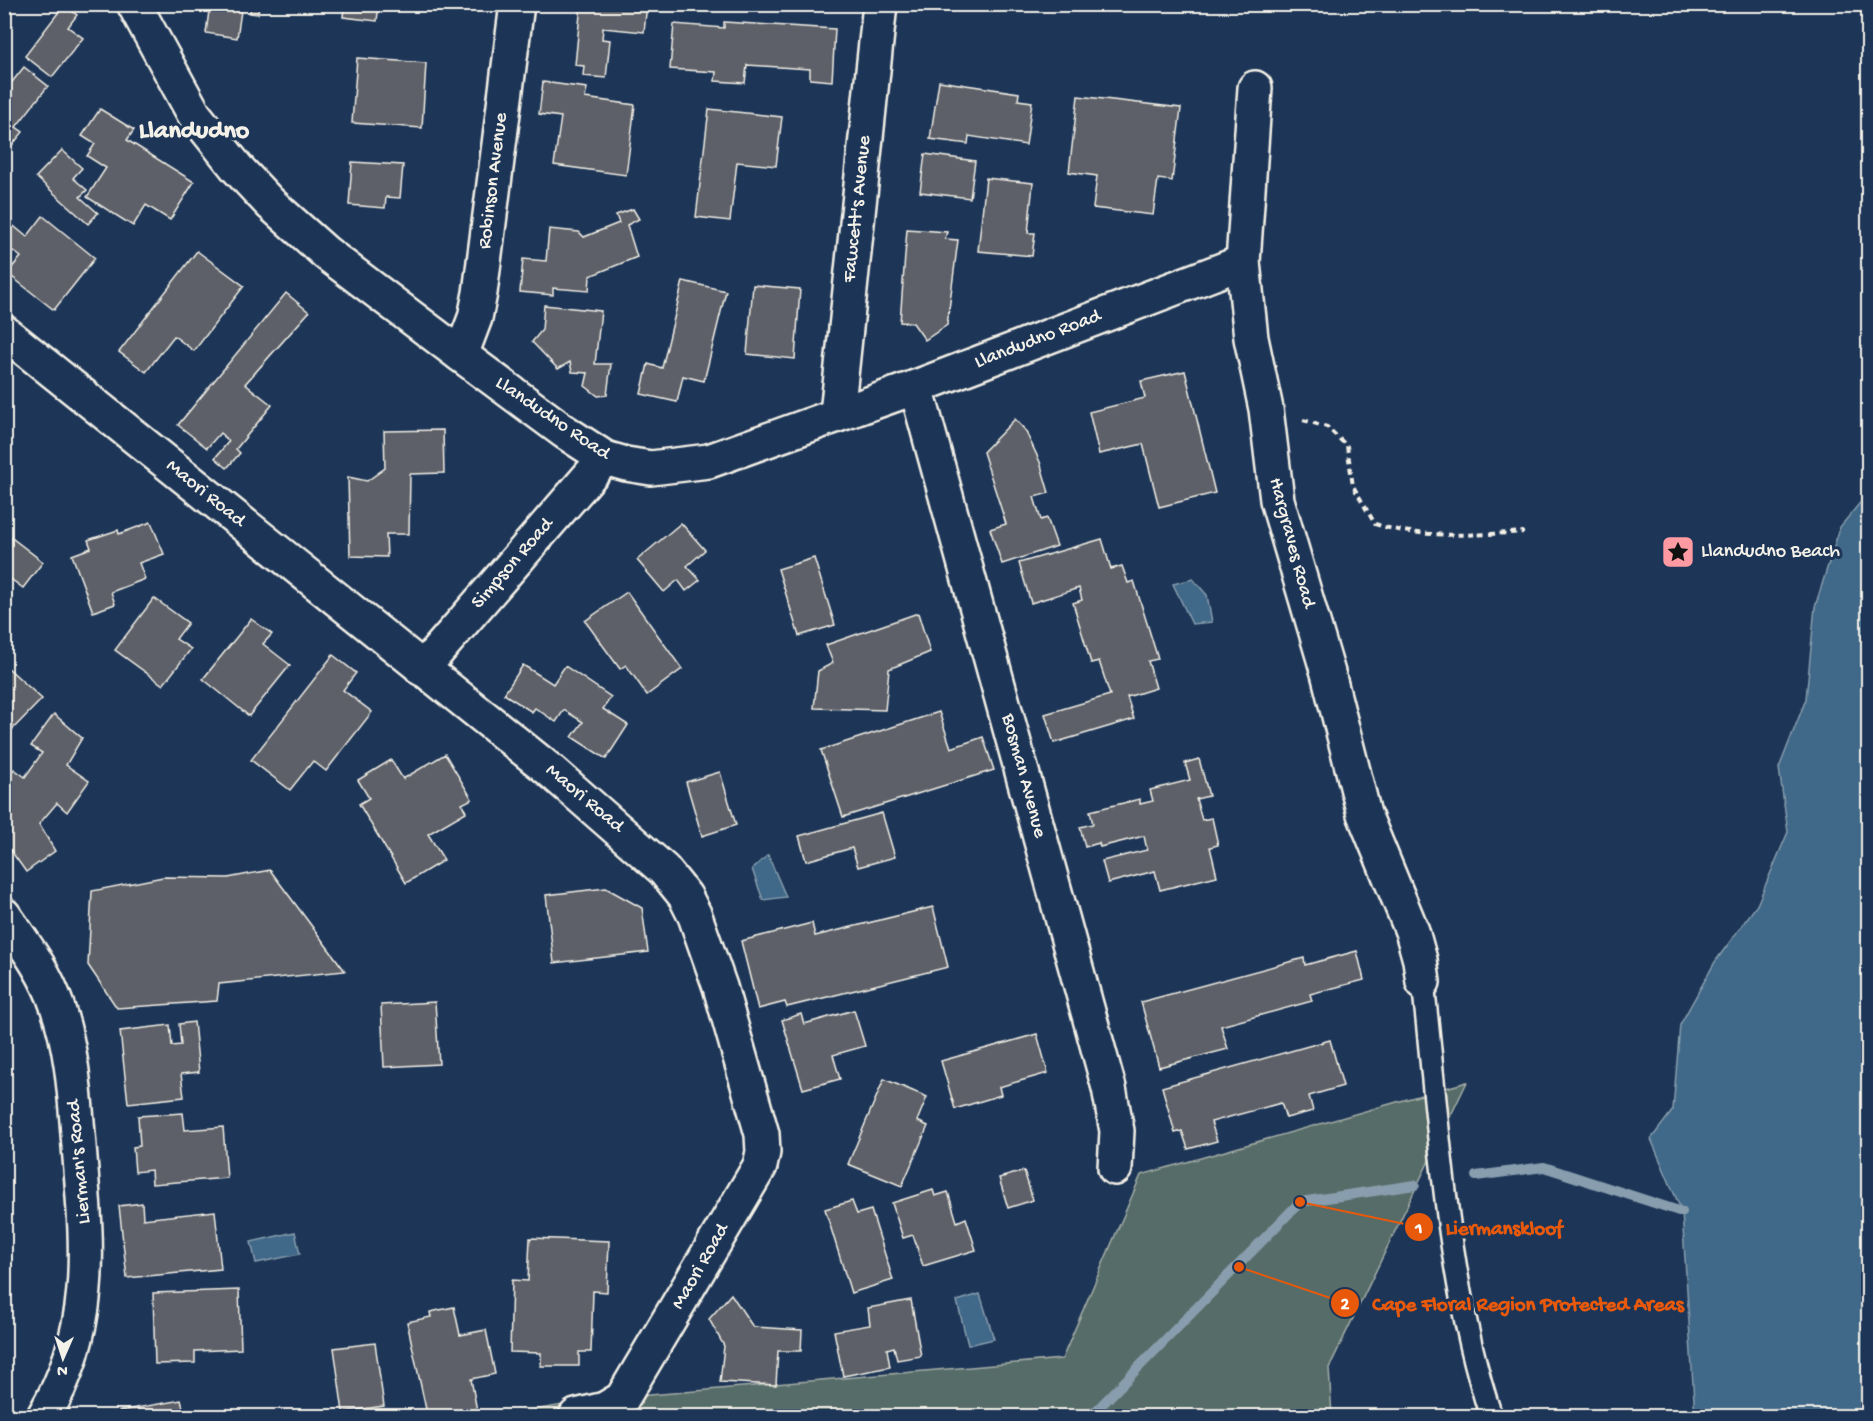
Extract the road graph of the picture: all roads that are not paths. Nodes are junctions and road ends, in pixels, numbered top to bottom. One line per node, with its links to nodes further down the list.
1 (134, 4): 7 (street, Llandudno Road)
2 (516, 4): 7 (street, Robinson Avenue)
3 (880, 4): 9 (street, Fawcett's Avenue)
4 (1255, 88): 5 (street, Hargraves Road)
5 (1243, 262): 8 (street, Llandudno Road); 13 (street, Hargraves Road)
6 (4, 332): 11 (street, Maori Road)
7 (461, 355): 10 (street, Llandudno Road)
8 (916, 387): 9 (street, Llandudno Road); 14 (street, Bosman Avenue)
9 (837, 414): 10 (street, Llandudno Road)
10 (605, 458): 11 (street, Simpson Road)
11 (422, 669): 16 (street, Maori Road)
12 (4, 915): 15 (street, Lierman's Road)
13 (1423, 982): 17 (lane)
14 (1115, 1168)
15 (44, 1416)
16 (576, 1416)
17 (1491, 1416)

